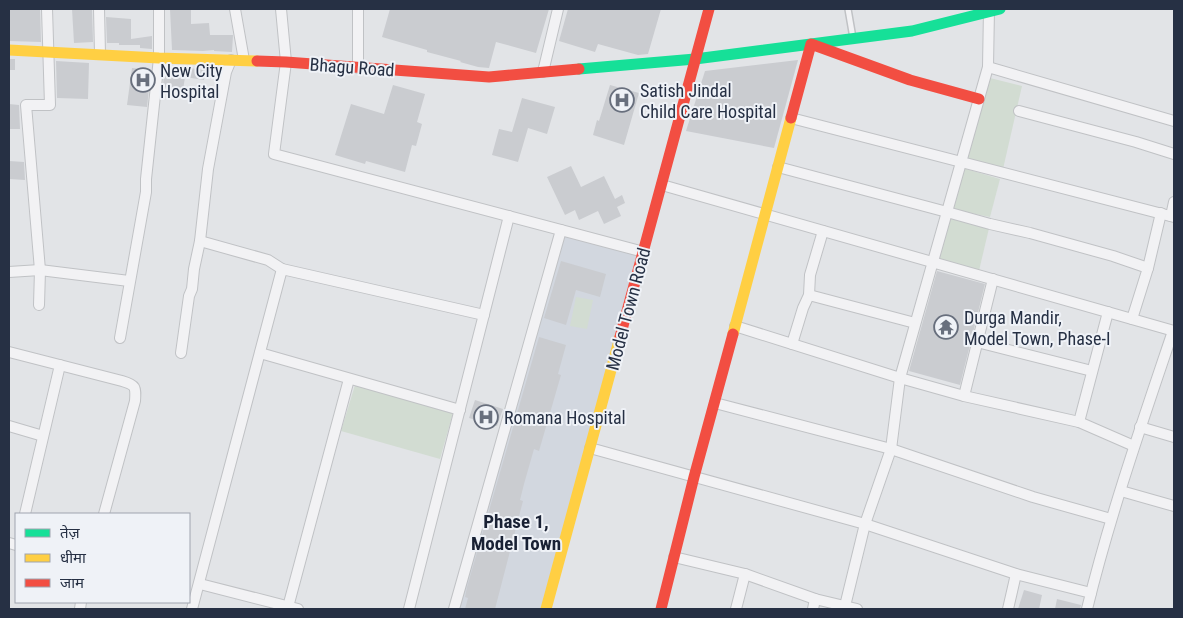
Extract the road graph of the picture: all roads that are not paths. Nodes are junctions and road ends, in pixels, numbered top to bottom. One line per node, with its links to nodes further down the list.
1 (47, 9): 14 (street)
2 (99, 9): 15 (street)
3 (159, 9): 16 (street)
4 (235, 9): 19 (street)
5 (280, 9): 20 (street)
6 (358, 9): 21 (street)
7 (558, 9): 23 (street)
8 (708, 9): 17 (street, Model Town Road)
9 (848, 9): 11 (lane)
10 (993, 10): 11 (street, Bhagu Road); 22 (street)
11 (853, 39): 12 (street, Bhagu Road)
12 (811, 44): 17 (street, Bhagu Road); 24 (street); 26 (street)
13 (9, 50): 14 (street, Bhagu Road)
14 (48, 52): 15 (street, Bhagu Road); 44 (street)
15 (100, 54): 16 (street, Bhagu Road)
16 (159, 58): 18 (street, Bhagu Road); 47 (street)
17 (695, 59): 23 (street, Bhagu Road); 31 (street, Model Town Road)
18 (231, 60): 19 (street, Bhagu Road); 39 (street)
19 (244, 60): 20 (street, Bhagu Road)
20 (286, 62): 21 (street, Bhagu Road); 36 (street)
21 (358, 68): 23 (street, Bhagu Road)
22 (988, 68): 24 (street); 27 (street)
23 (543, 72)
24 (979, 99): 29 (street)
25 (1019, 110): 28 (street)
26 (791, 118): 29 (street); 30 (street)
27 (1174, 120)
28 (1174, 154)
29 (962, 161): 33 (street); 35 (street)
30 (778, 167): 33 (street); 34 (street)
31 (662, 185): 34 (street); 40 (street, Model Town Road)
32 (1174, 202): 35 (street)
33 (947, 212): 41 (street); 42 (street)
34 (765, 214): 38 (street); 54 (street)
35 (1169, 215): 42 (street)
36 (509, 216): 37 (street); 51 (street)
37 (561, 230): 40 (street); 94 (street)
38 (823, 230): 41 (street); 48 (street)
39 (200, 241): 43 (street); 60 (street)
40 (644, 252): 75 (street, Model Town Road)
41 (933, 262): 46 (street); 53 (street)
42 (1148, 268): 52 (street)
43 (282, 269): 51 (street); 61 (street)
44 (40, 270): 45 (street); 47 (street); 49 (street)
45 (9, 272)
46 (993, 279): 50 (street); 57 (street)
47 (129, 281): 56 (street)
48 (809, 295): 53 (street); 58 (street)
49 (39, 305)
50 (1108, 312): 52 (street); 63 (street)
51 (484, 315): 68 (street)
52 (1132, 319): 55 (street)
53 (915, 323): 64 (street)
54 (735, 326): 58 (street); 67 (street)
55 (1174, 331): 71 (street)
56 (120, 338)
57 (977, 342): 63 (street); 66 (street)
58 (792, 344): 64 (street)
59 (9, 352): 62 (street)
60 (181, 353)
61 (260, 353): 65 (street); 87 (street)
62 (60, 365): 72 (street); 81 (street)
63 (1092, 371): 69 (street)
64 (900, 378): 66 (street); 76 (street)
65 (349, 379): 68 (street); 91 (street)
66 (964, 396): 69 (street)
67 (715, 403): 76 (street); 77 (street)
68 (460, 410): 93 (street)
69 (1079, 422): 74 (street)
70 (9, 426): 72 (street)
71 (1140, 428): 73 (street); 74 (street)
72 (44, 436): 80 (street)
73 (1174, 437)
74 (1134, 446): 78 (street)
75 (590, 448): 77 (street); 95 (street, Model Town Road)
76 (891, 449): 82 (street); 83 (street)
77 (694, 477): 83 (street); 84 (street)
78 (1121, 491): 79 (street); 82 (street)
79 (1174, 506)
80 (25, 513)
81 (104, 513)
82 (1111, 519): 88 (street)
83 (865, 524): 86 (street); 90 (street)
84 (674, 557): 85 (street); 96 (street)
85 (745, 574): 89 (street); 97 (street)
86 (1016, 574): 88 (street); 99 (street)
87 (200, 584): 91 (street); 92 (street)
88 (1091, 593): 100 (street)
89 (814, 604): 90 (street)
90 (845, 606): 98 (street)
91 (293, 608)
92 (192, 609)
93 (409, 609)
94 (454, 609)
95 (546, 609)
96 (661, 609)
97 (736, 609)
98 (857, 609)
99 (1008, 609)
100 (1087, 609)

